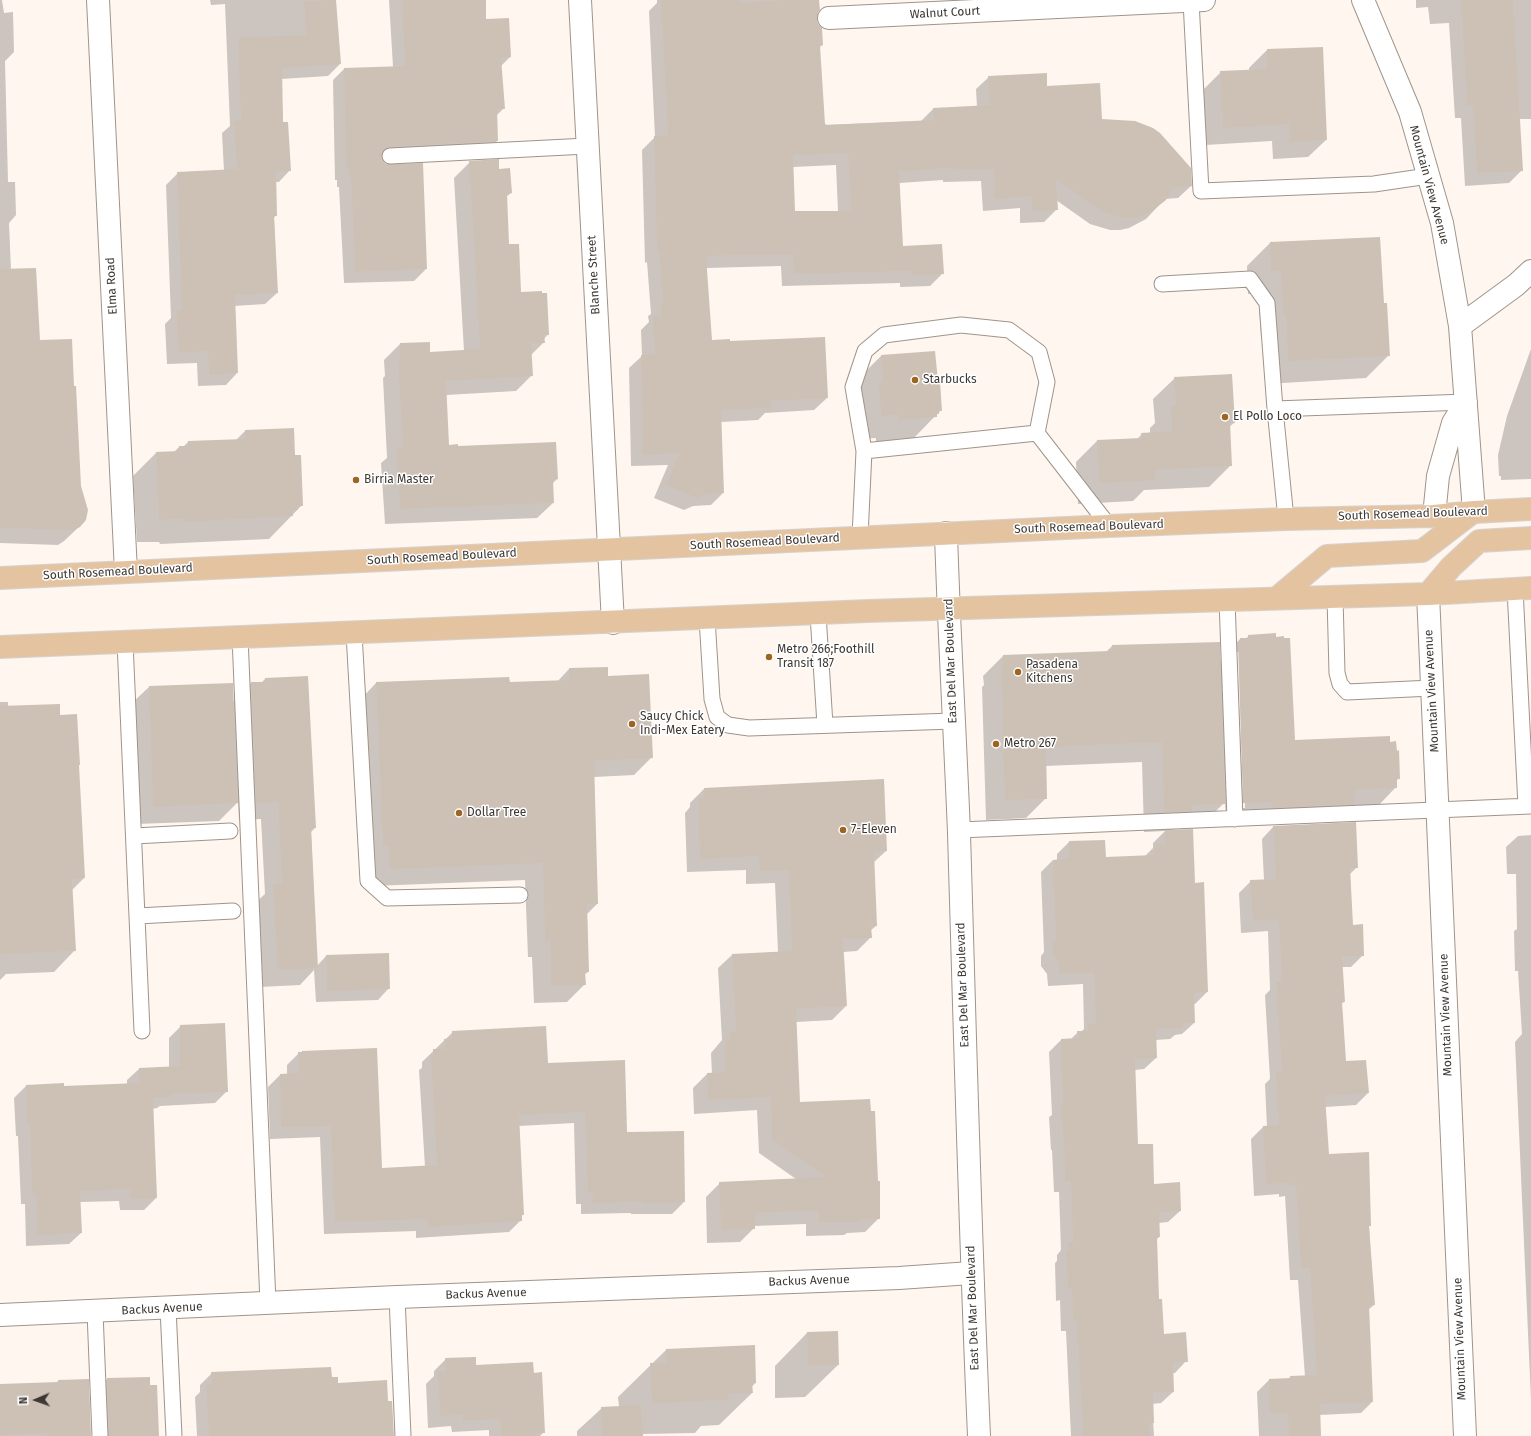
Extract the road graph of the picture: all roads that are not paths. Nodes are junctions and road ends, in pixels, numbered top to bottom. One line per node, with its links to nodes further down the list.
1 (98, 0): 25 (street, Elma Road)
2 (580, 0): 6 (street, Blanche Street)
3 (1198, 0): 5 (street, Walnut Court); 8 (lane)
4 (1363, 0): 8 (street, Mountain View Avenue)
5 (829, 18)
6 (587, 146): 7 (lane); 24 (street, Blanche Street)
7 (390, 156)
8 (1428, 176): 11 (street, Mountain View Avenue)
9 (1531, 271): 11 (street)
10 (1162, 284): 13 (lane)
11 (1460, 326): 12 (street, Mountain View Avenue)
12 (1466, 402): 13 (lane); 17 (street, Mountain View Avenue); 18 (street)
13 (1275, 409): 19 (lane)
14 (1037, 433): 15 (lane); 15 (lane); 20 (lane)
15 (864, 451): 22 (lane)
16 (1531, 509): 17 (main road, South Rosemead Boulevard)
17 (1474, 512): 18 (main road, South Rosemead Boulevard); 30 (main road)
18 (1434, 516): 19 (main road, South Rosemead Boulevard)
19 (1286, 519): 20 (main road, South Rosemead Boulevard)
20 (1109, 526): 21 (main road, South Rosemead Boulevard)
21 (946, 533): 22 (main road, South Rosemead Boulevard); 32 (street, East Del Mar Boulevard)
22 (860, 537): 24 (main road, South Rosemead Boulevard)
23 (1531, 538): 28 (main road)
24 (608, 550): 25 (main road, South Rosemead Boulevard); 35 (street, Blanche Street)
25 (126, 572): 26 (main road, South Rosemead Boulevard)
26 (0, 578)
27 (1523, 589): 28 (main road); 43 (lane)
28 (1428, 594): 29 (main road); 40 (street, Mountain View Avenue)
29 (1336, 596): 30 (main road); 40 (lane)
30 (1277, 598): 31 (main road)
31 (1227, 600): 32 (main road); 46 (lane)
32 (948, 610): 33 (main road); 41 (street, East Del Mar Boulevard)
33 (818, 614): 34 (main road); 42 (lane)
34 (706, 618): 35 (main road); 42 (lane)
35 (612, 623): 36 (main road)
36 (354, 633): 37 (main road); 50 (lane)
37 (240, 637): 38 (main road); 56 (lane)
38 (125, 642): 39 (main road); 49 (lane)
39 (0, 647)
40 (1432, 688): 45 (street, Mountain View Avenue)
41 (953, 721): 42 (lane); 47 (street, East Del Mar Boulevard)
42 (825, 725)
43 (1528, 774): 44 (lane)
44 (1529, 806): 45 (lane)
45 (1438, 810): 46 (lane); 64 (street, Mountain View Avenue)
46 (1235, 819): 47 (lane)
47 (959, 830): 54 (street, East Del Mar Boulevard)
48 (230, 831): 49 (lane)
49 (134, 836): 52 (lane)
50 (520, 894)
51 (233, 911): 52 (lane)
52 (137, 916): 53 (lane)
53 (142, 1031)
54 (971, 1273): 55 (street, Backus Avenue); 63 (street, East Del Mar Boulevard)
55 (397, 1297): 56 (street, Backus Avenue); 62 (lane)
56 (268, 1303): 57 (street, Backus Avenue)
57 (168, 1308): 58 (street, Backus Avenue); 61 (lane)
58 (94, 1312): 59 (street, Backus Avenue); 60 (lane)
59 (0, 1316)
60 (100, 1436)
61 (174, 1436)
62 (404, 1436)
63 (979, 1436)
64 (1465, 1436)

